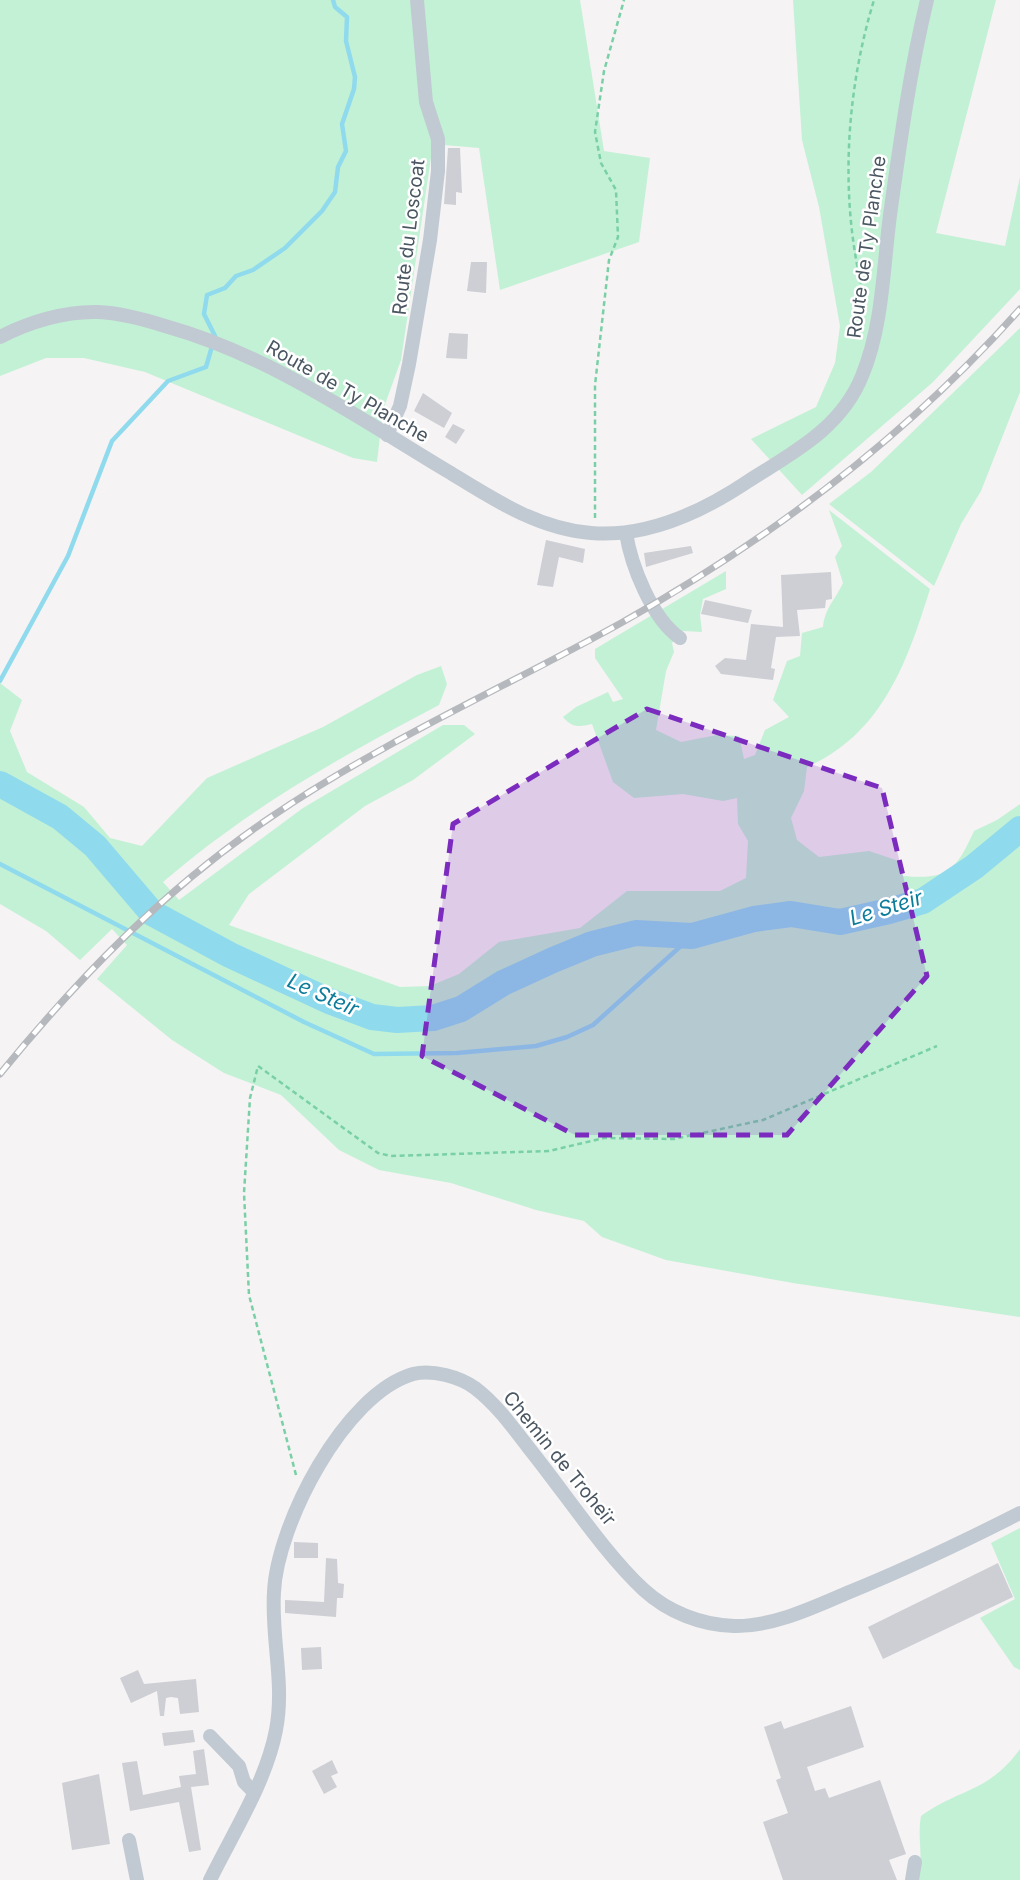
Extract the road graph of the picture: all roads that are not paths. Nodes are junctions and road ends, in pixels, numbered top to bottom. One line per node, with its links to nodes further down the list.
1 (417, 0): 4 (street, Route du Loscoat)
2 (927, 0): 5 (street, Route de Ty Planche)
3 (0, 337): 4 (street, Route de Ty Planche)
4 (387, 435): 5 (street, Route de Ty Planche)
5 (626, 533): 6 (street)
6 (680, 638)
7 (1020, 1513): 9 (street, Chemin de Troheïr)
8 (209, 1736): 9 (street)
9 (253, 1791): 13 (street, Chemin de Troheïr)
10 (129, 1840): 12 (street)
11 (915, 1862): 14 (street)
12 (137, 1880)
13 (210, 1880)
14 (912, 1880)

